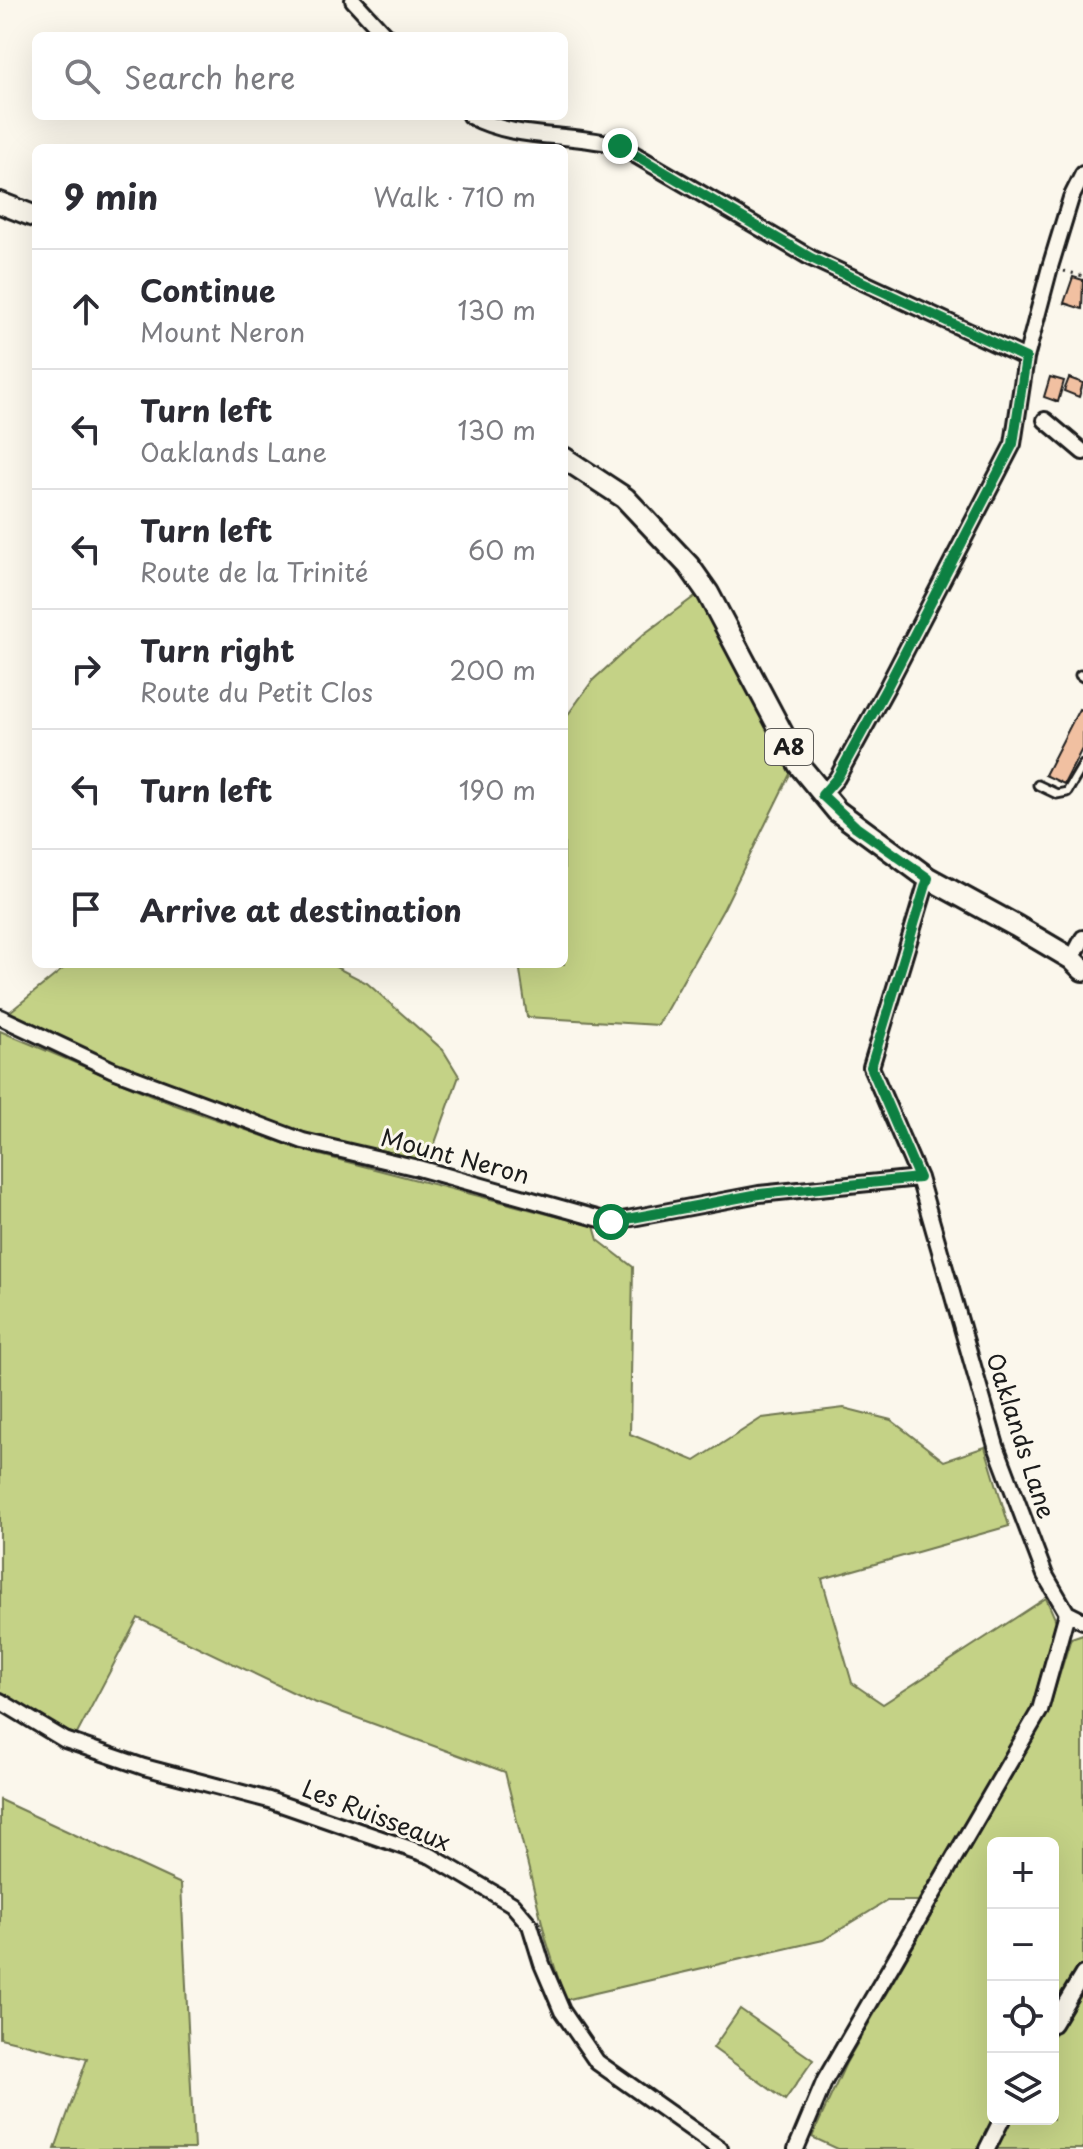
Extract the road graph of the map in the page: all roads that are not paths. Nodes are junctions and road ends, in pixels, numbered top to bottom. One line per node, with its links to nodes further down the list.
1 (353, 0): 2 (street)
2 (382, 32)
3 (478, 120): 7 (street)
4 (1083, 174): 7 (street)
5 (0, 203): 6 (main road)
6 (32, 215)
7 (1026, 358): 13 (street)
8 (1045, 420): 9 (street)
9 (1083, 452)
10 (568, 461): 13 (main road, A8)
11 (1083, 765): 12 (lane)
12 (1038, 785)
13 (822, 795): 14 (main road, A8)
14 (928, 878): 16 (main road, A8); 18 (street, Oaklands Lane)
15 (1083, 938): 16 (street)
16 (1077, 964)
17 (0, 1017): 18 (street, Mount Neron)
18 (919, 1178): 19 (street, Oaklands Lane)
19 (1067, 1613): 20 (street); 25 (street)
20 (1083, 1621)
21 (0, 1701): 26 (street, Les Ruisseaux)
22 (1083, 1974): 23 (street)
23 (1059, 2014)
24 (999, 2125): 27 (street)
25 (800, 2148)
26 (720, 2149)
27 (987, 2149)

